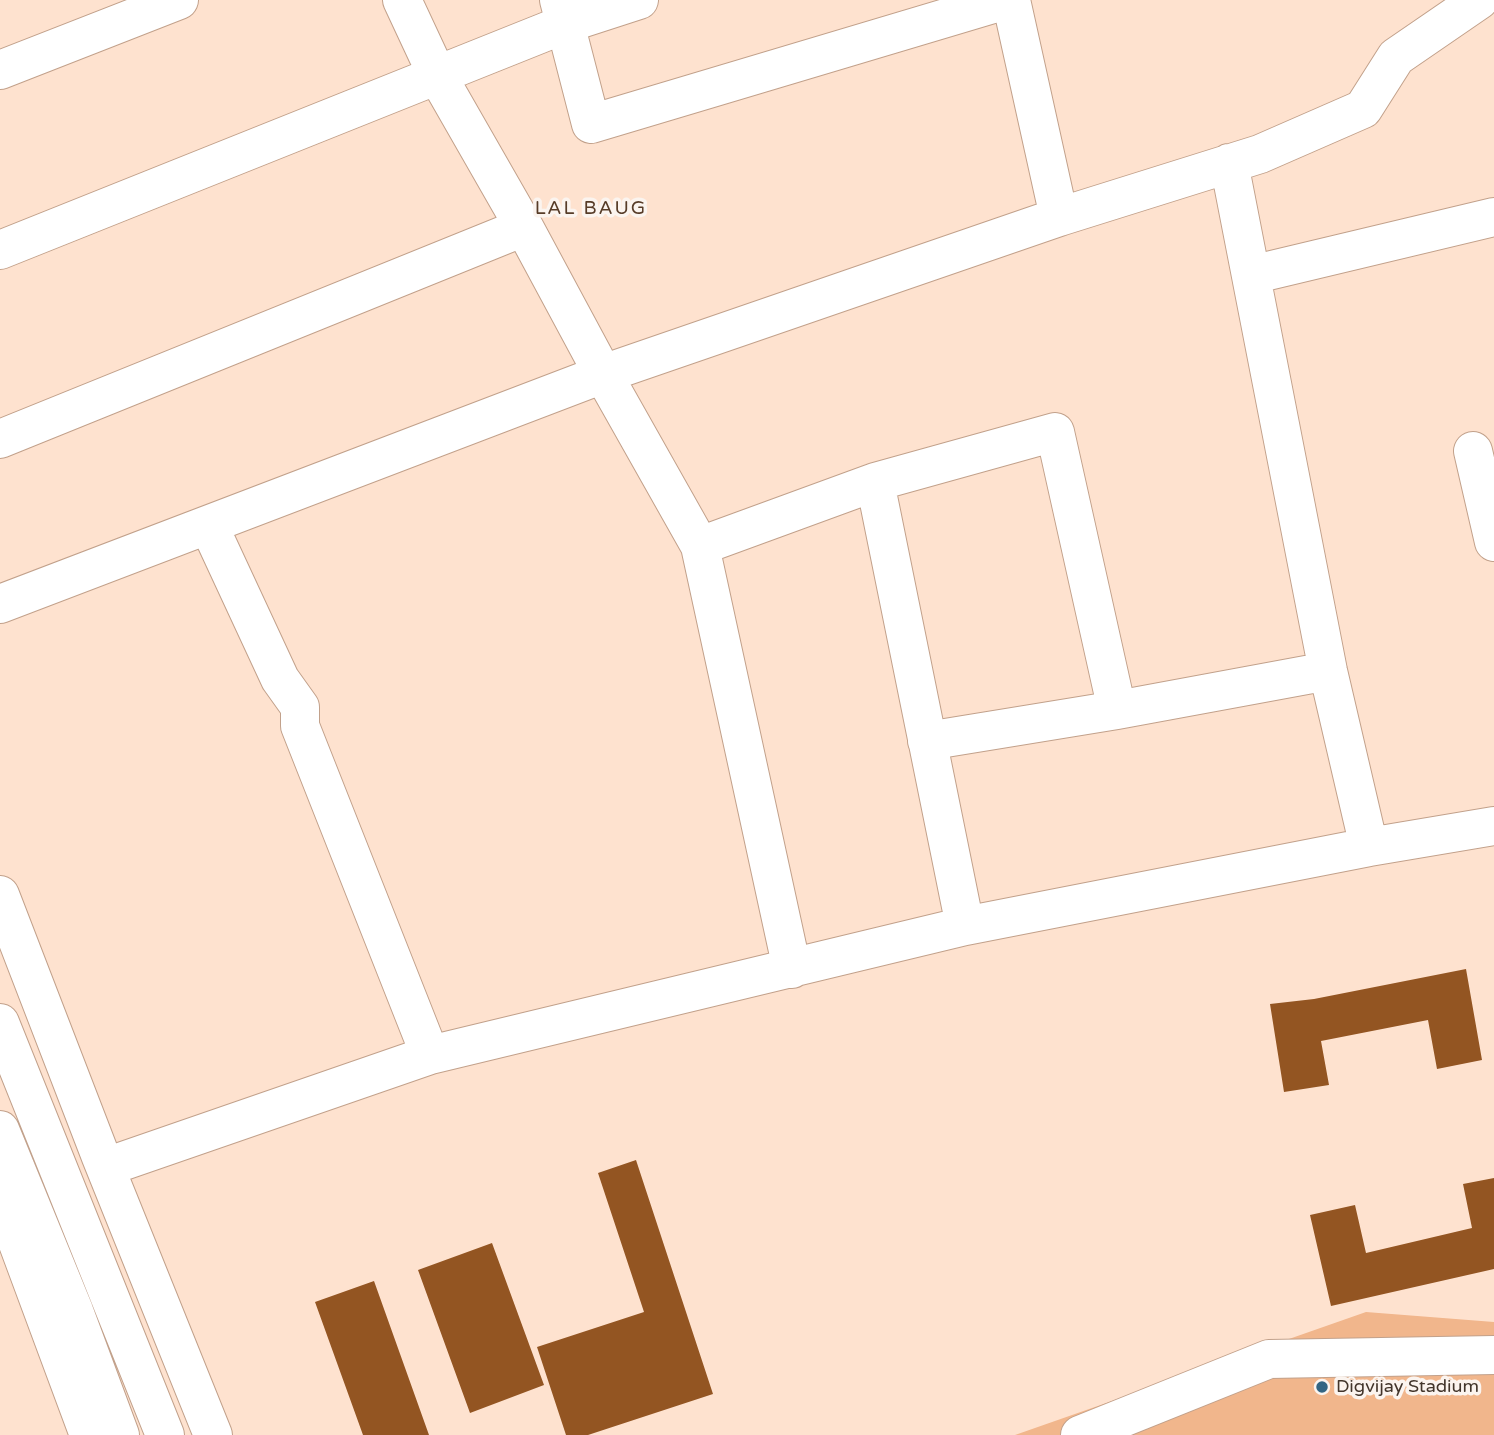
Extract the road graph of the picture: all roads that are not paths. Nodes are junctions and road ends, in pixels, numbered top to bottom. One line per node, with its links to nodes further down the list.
1 (179, 0): 7 (street)
2 (402, 0): 8 (street)
3 (639, 0): 6 (street)
4 (1009, 0): 6 (street); 11 (street)
5 (1479, 0): 9 (street)
6 (562, 12): 8 (street)
7 (0, 70)
8 (437, 75): 12 (street); 13 (street)
9 (1229, 163): 11 (street); 14 (street)
10 (1494, 217): 14 (street)
11 (1059, 218): 15 (street)
12 (524, 226): 15 (street); 16 (street)
13 (0, 250)
14 (1251, 275): 23 (street)
15 (603, 374): 19 (street); 21 (street)
16 (0, 439)
17 (1473, 452): 20 (street)
18 (875, 482): 21 (street); 24 (street); 25 (street)
19 (209, 526): 22 (street); 32 (street)
20 (1494, 542)
21 (700, 546): 30 (street)
22 (0, 604)
23 (1328, 671): 24 (street); 27 (street)
24 (1117, 710): 25 (street)
25 (927, 741): 29 (street)
26 (1494, 826): 27 (street)
27 (1369, 847): 29 (street)
28 (0, 895): 34 (street)
29 (965, 926): 30 (street)
30 (793, 969): 32 (street)
31 (0, 1023): 39 (street)
32 (430, 1055): 34 (street)
33 (0, 1130): 38 (street)
34 (106, 1167): 40 (street)
35 (0, 1195): 37 (street)
36 (1494, 1356): 41 (street)
37 (89, 1435)
38 (120, 1435)
39 (164, 1435)
40 (213, 1435)
41 (1080, 1435)

